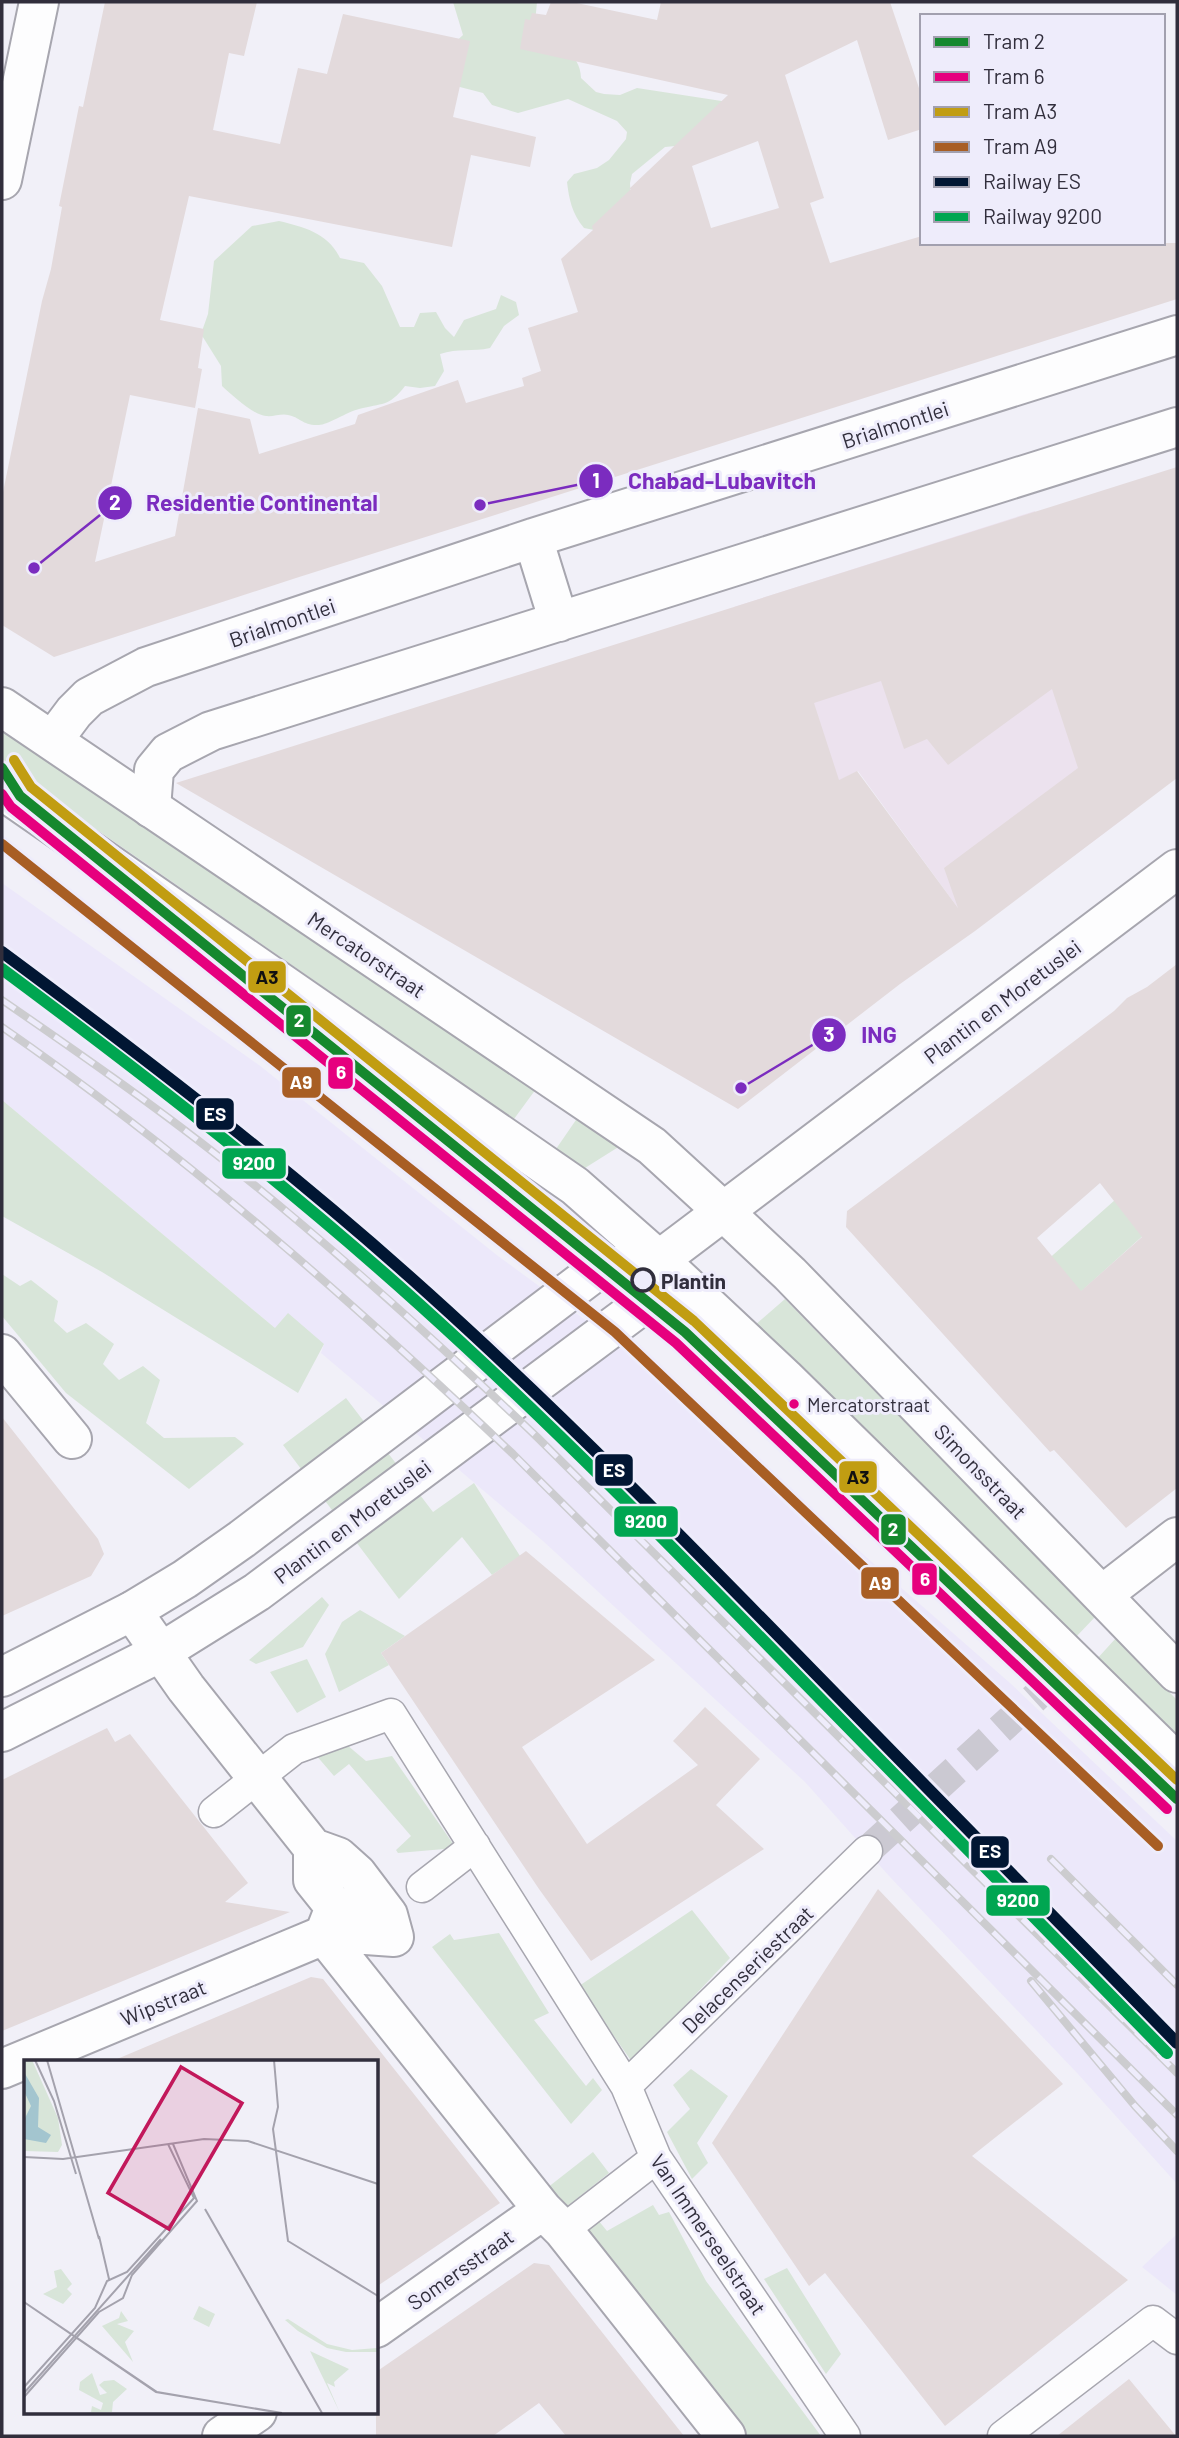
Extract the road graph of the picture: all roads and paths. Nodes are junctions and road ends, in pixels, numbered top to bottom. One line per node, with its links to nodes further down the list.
1 (39, 2): 2 (street)
2 (2, 180)
3 (1177, 335): 5 (street, Brialmontlei)
4 (1177, 427): 6 (street)
5 (533, 538): 6 (street); 8 (street, Brialmontlei)
6 (559, 622): 10 (street)
7 (2, 707): 8 (street, Mercatorstraat)
8 (53, 740): 10 (street, Mercatorstraat)
9 (2, 790): 13 (street)
10 (151, 808): 12 (street, Mercatorstraat)
11 (1177, 869): 12 (street, Plantin en Moretuslei)
12 (724, 1212): 13 (street, Plantin en Moretuslei); 17 (street, Simonsstraat)
13 (659, 1260): 18 (street, Plantin en Moretuslei); 19 (street, Plantin en Moretuslei); 23 (street)
14 (2, 1354): 15 (street)
15 (72, 1439)
16 (1177, 1537): 17 (street)
17 (1102, 1595): 20 (street, Simonsstraat)
18 (132, 1611): 19 (street); 21 (street, Plantin en Moretuslei)
19 (161, 1652): 22 (street, Plantin en Moretuslei); 24 (street)
20 (1177, 1673)
21 (2, 1677)
22 (2, 1732)
23 (1177, 1763)
24 (257, 1778): 25 (street, Van Immerseelstraat); 26 (street, Van Immerseelstraat); 27 (street)
25 (214, 1812)
26 (475, 1846): 29 (street); 32 (street, Van Immerseelstraat)
27 (313, 1848): 30 (street); 30 (street)
28 (867, 1852): 32 (street, Delacenseriestraat)
29 (422, 1887)
30 (330, 1921): 31 (street, Wipstraat); 34 (street)
31 (2, 2069)
32 (626, 2086): 33 (street, Van Immerseelstraat)
33 (656, 2158): 34 (street); 40 (street, Van Immerseelstraat)
34 (553, 2220): 35 (street, Somersstraat); 39 (street)
35 (378, 2327)
36 (1177, 2339): 41 (street)
37 (254, 2414): 38 (street)
38 (222, 2436)
39 (726, 2436)
40 (845, 2436)
41 (1003, 2436)

